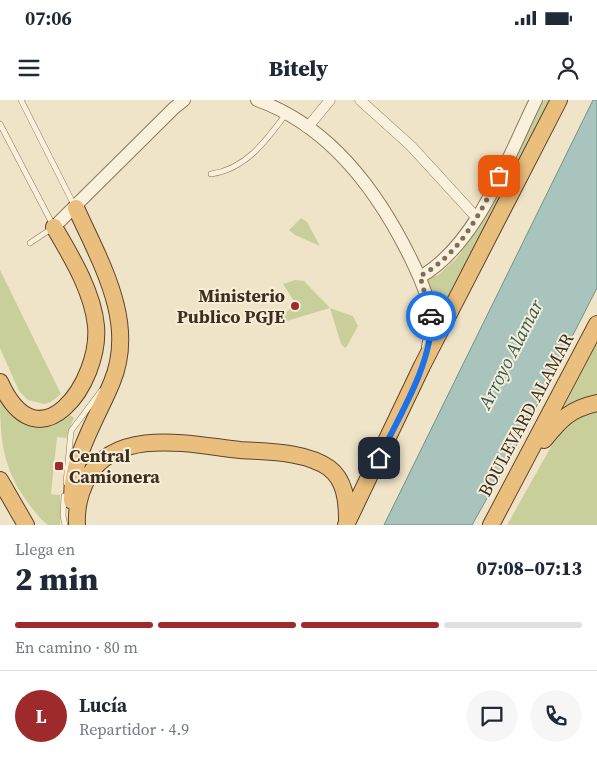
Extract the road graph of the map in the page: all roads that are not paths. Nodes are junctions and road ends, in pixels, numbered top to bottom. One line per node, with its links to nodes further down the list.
1 (21, 100): 12 (lane)
2 (184, 100): 12 (street)
3 (257, 100): 8 (street)
4 (330, 100): 10 (street)
5 (360, 100): 13 (street)
6 (536, 100): 13 (street)
7 (559, 100): 18 (highway)
8 (286, 114): 10 (street); 11 (lane)
9 (0, 124): 14 (lane)
10 (307, 128): 16 (street)
11 (211, 174)
12 (76, 208): 14 (street); 19 (highway)
13 (477, 218): 16 (street)
14 (54, 227): 15 (lane); 20 (highway)
15 (30, 243)
16 (420, 276): 18 (street)
17 (597, 324): 22 (highway, BOULEVARD ALAMAR)
18 (422, 366): 24 (highway)
19 (116, 373): 26 (lane); 27 (highway)
20 (0, 382)
21 (597, 404): 22 (highway)
22 (518, 474): 28 (highway, BOULEVARD ALAMAR)
23 (0, 480): 25 (highway)
24 (347, 524): 27 (highway)
25 (26, 525)
26 (66, 525)
27 (77, 525)
28 (491, 525)

